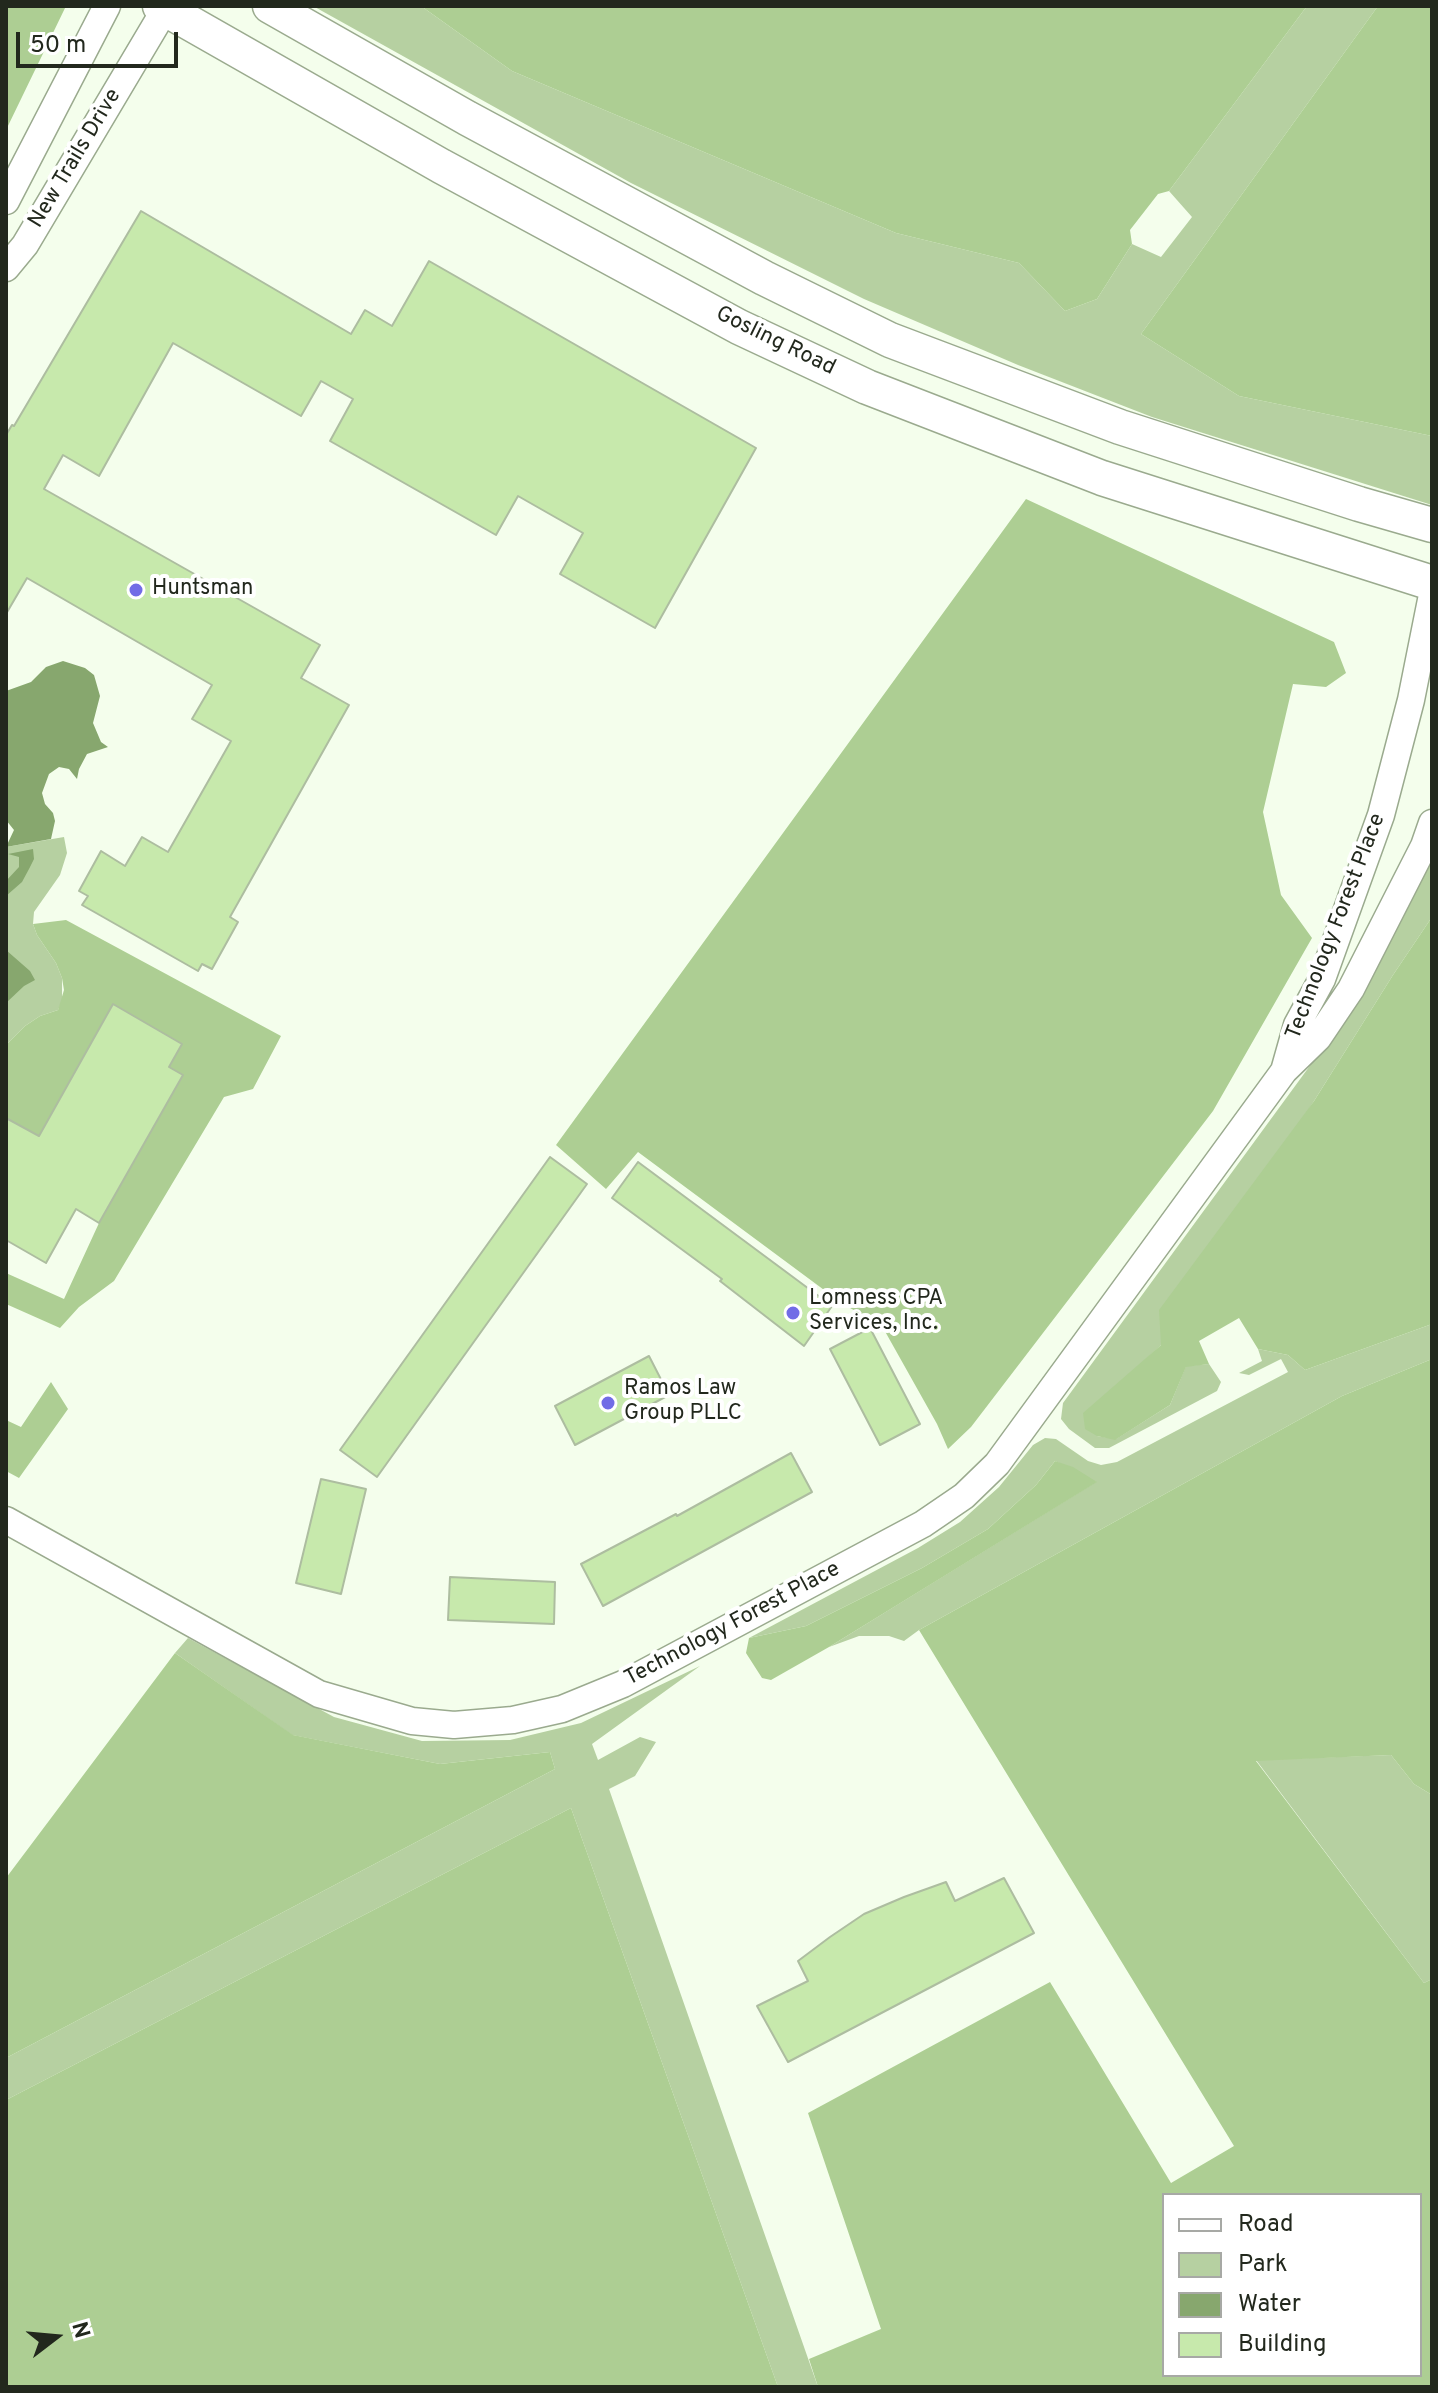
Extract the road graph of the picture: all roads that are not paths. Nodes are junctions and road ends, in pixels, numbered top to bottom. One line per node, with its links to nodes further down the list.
1 (107, 6): 4 (street, New Trails Drive)
2 (270, 6): 6 (main road)
3 (164, 7): 5 (street, New Trails Drive); 7 (main road, Gosling Road)
4 (6, 201)
5 (6, 268)
6 (1432, 525)
7 (1432, 583)
8 (1432, 595): 10 (street, Technology Forest Place)
9 (1432, 823): 10 (street, Technology Forest Place)
10 (1284, 1071): 11 (street, Technology Forest Place)
11 (6, 1520)

